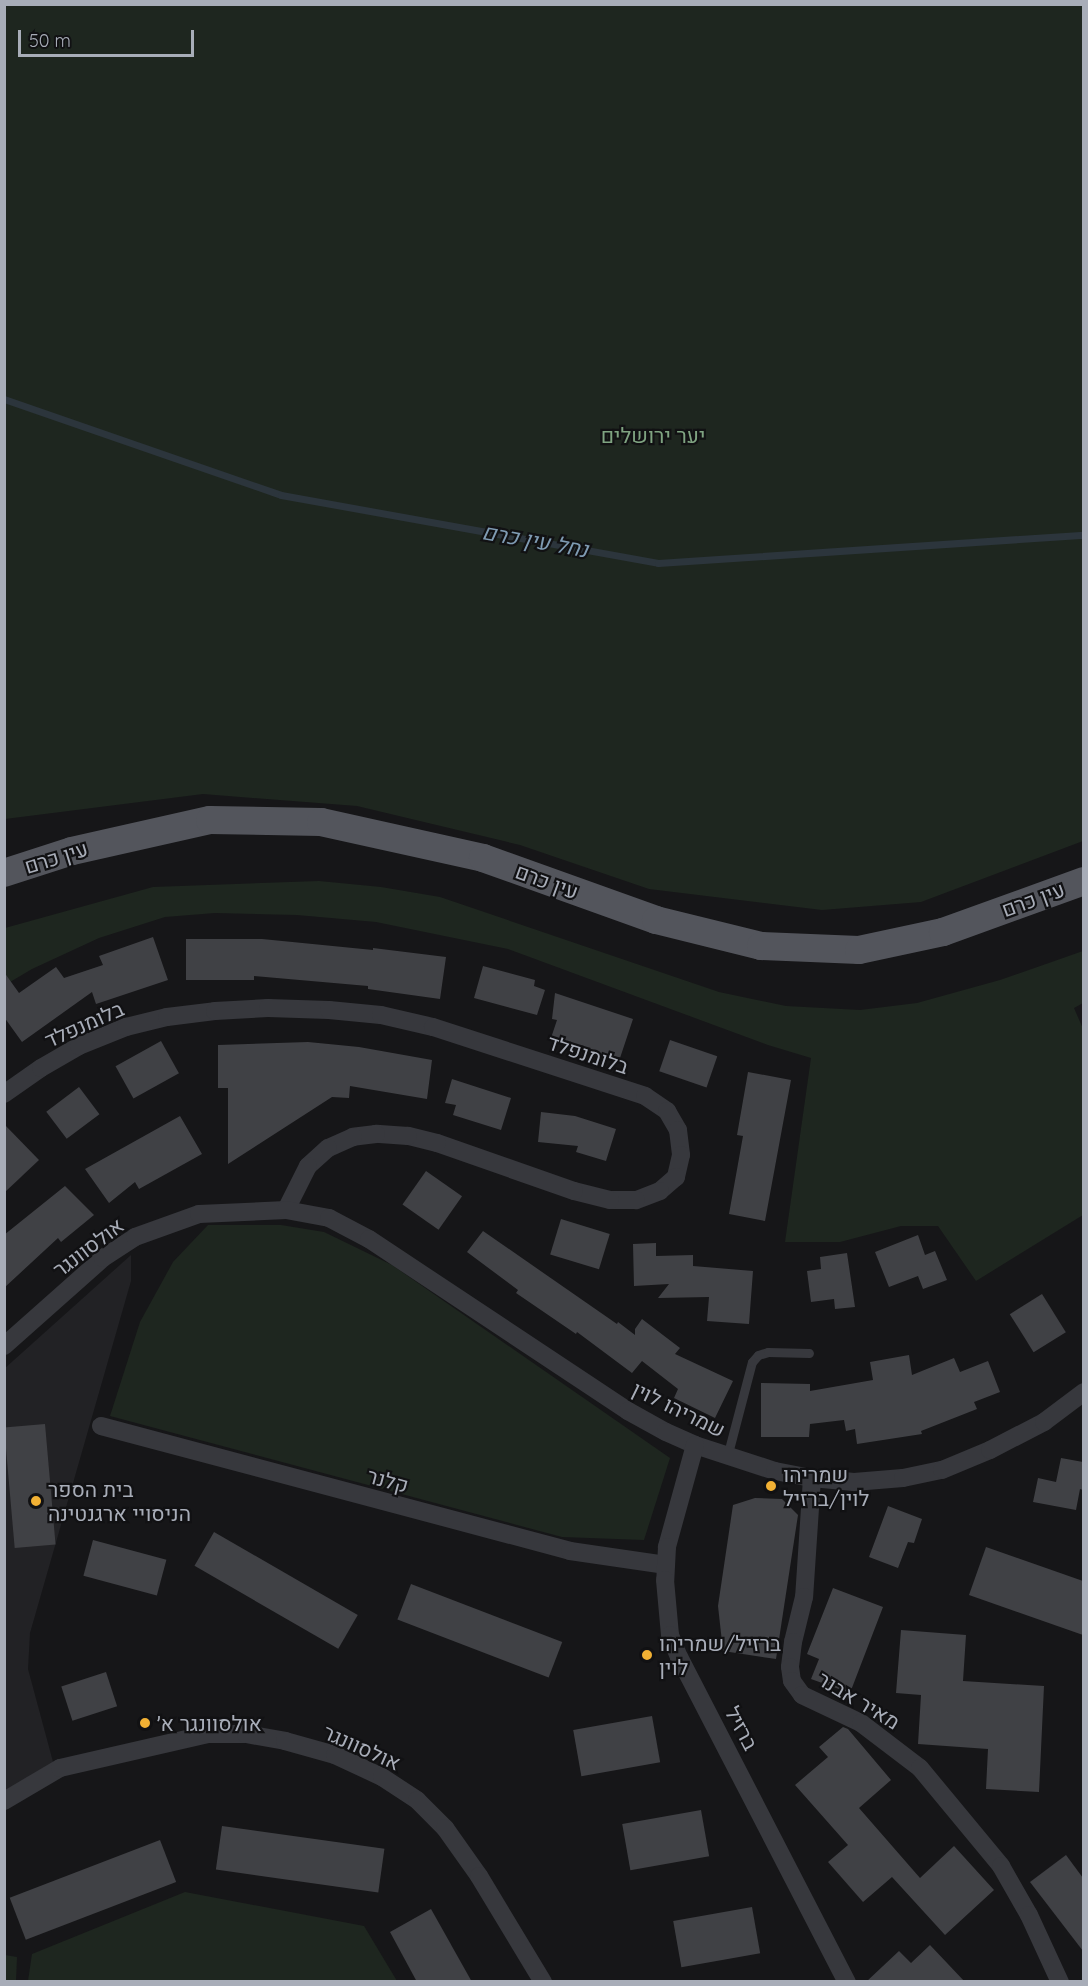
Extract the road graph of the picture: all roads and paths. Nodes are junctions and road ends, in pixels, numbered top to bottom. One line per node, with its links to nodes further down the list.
1 (4, 873): 2 (main road, עין כרם)
2 (1083, 881)
3 (4, 1094): 4 (street, בלומנפלד)
4 (286, 1210): 5 (street, אולסוונגר); 9 (street, שמריהו לוין)
5 (4, 1346)
6 (809, 1353): 10 (lane)
7 (1083, 1392): 11 (street, שמריהו לוין)
8 (101, 1426): 12 (street, קלנר)
9 (695, 1445): 10 (street, שמריהו לוין); 12 (street, ברזיל)
10 (727, 1457): 11 (street, שמריהו לוין)
11 (812, 1478): 16 (street, מאיר אבנר)
12 (666, 1564): 15 (street, ברזיל)
13 (4, 1801): 14 (street, אולסוונגר)
14 (543, 1982)
15 (848, 1982)
16 (1060, 1982)

